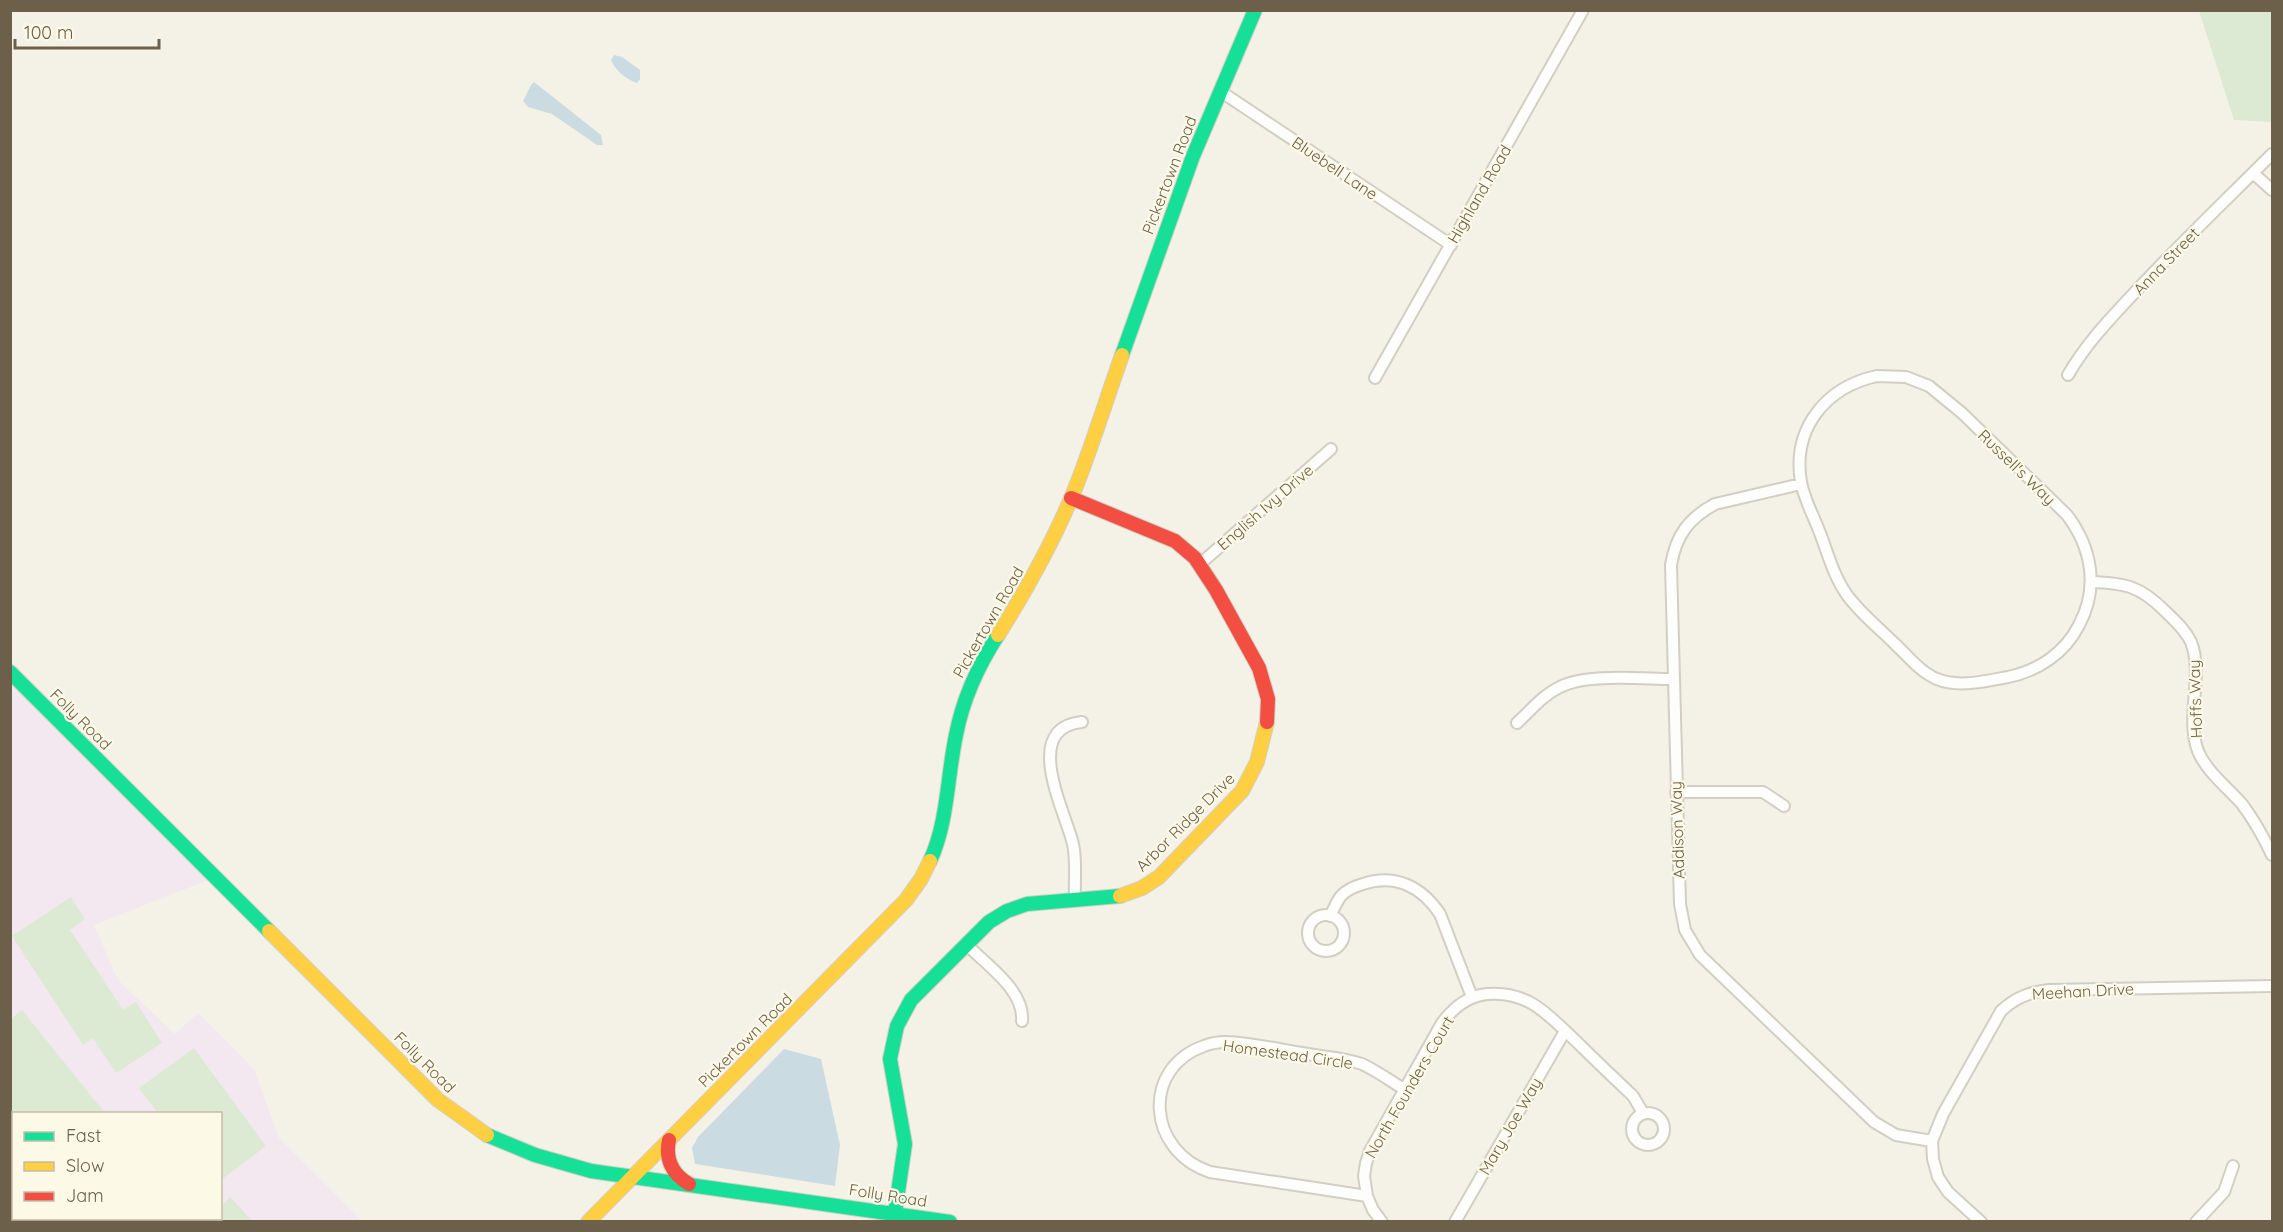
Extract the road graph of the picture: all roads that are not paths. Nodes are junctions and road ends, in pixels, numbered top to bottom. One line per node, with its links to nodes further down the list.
1 (1255, 10): 3 (street, Pickertown Road)
2 (1583, 10): 7 (street, Highland Road)
3 (1220, 91): 7 (street, Bluebell Lane); 12 (street, Pickertown Road)
4 (2272, 154): 5 (street, Anna Street)
5 (2253, 173): 6 (street); 8 (street, Anna Street)
6 (2272, 190)
7 (1451, 245): 9 (street, Highland Road)
8 (2068, 375)
9 (1375, 378)
10 (1331, 449): 13 (street, English Ivy Drive)
11 (1801, 484): 14 (street, Russell's Way); 14 (street, Russell's Way); 16 (street, Addison Way)
12 (1071, 498): 13 (street, Arbor Ridge Drive); 31 (street, Pickertown Road)
13 (1200, 564): 22 (street, Arbor Ridge Drive)
14 (2091, 582): 21 (street, Hoffs Way)
15 (10, 672): 34 (street, Folly Road)
16 (1673, 679): 18 (street); 19 (street, Addison Way)
17 (1082, 722): 22 (street)
18 (1517, 723)
19 (1676, 792): 20 (street); 32 (street, Addison Way)
20 (1784, 806)
21 (2272, 855)
22 (1075, 900): 24 (street, Arbor Ridge Drive)
23 (1330, 916): 26 (street)
24 (967, 945): 27 (street); 39 (street, Arbor Ridge Drive)
25 (2272, 986): 32 (street, Meehan Drive)
26 (1472, 997): 28 (street); 29 (street, North Founders Court)
27 (1022, 1021)
28 (1565, 1031): 30 (street); 43 (street, Mary Joe Way)
29 (1405, 1090): 37 (street, North Founders Court); 37 (street, Homestead Circle)
30 (1643, 1113)
31 (669, 1140): 35 (street, Pickertown Road); 36 (street)
32 (1932, 1141): 44 (street)
33 (2233, 1166): 45 (street)
34 (595, 1172): 35 (street, Folly Road); 38 (street)
35 (633, 1177): 36 (street, Folly Road); 38 (street, Pickertown Road)
36 (690, 1185): 39 (street, Folly Road)
37 (1367, 1196): 42 (street, North Founders Court)
38 (604, 1205): 40 (street, Pickertown Road)
39 (894, 1213): 41 (street, Folly Road)
40 (588, 1221)
41 (950, 1221)
42 (1382, 1221)
43 (1455, 1221)
44 (1981, 1221)
45 (2196, 1221)

